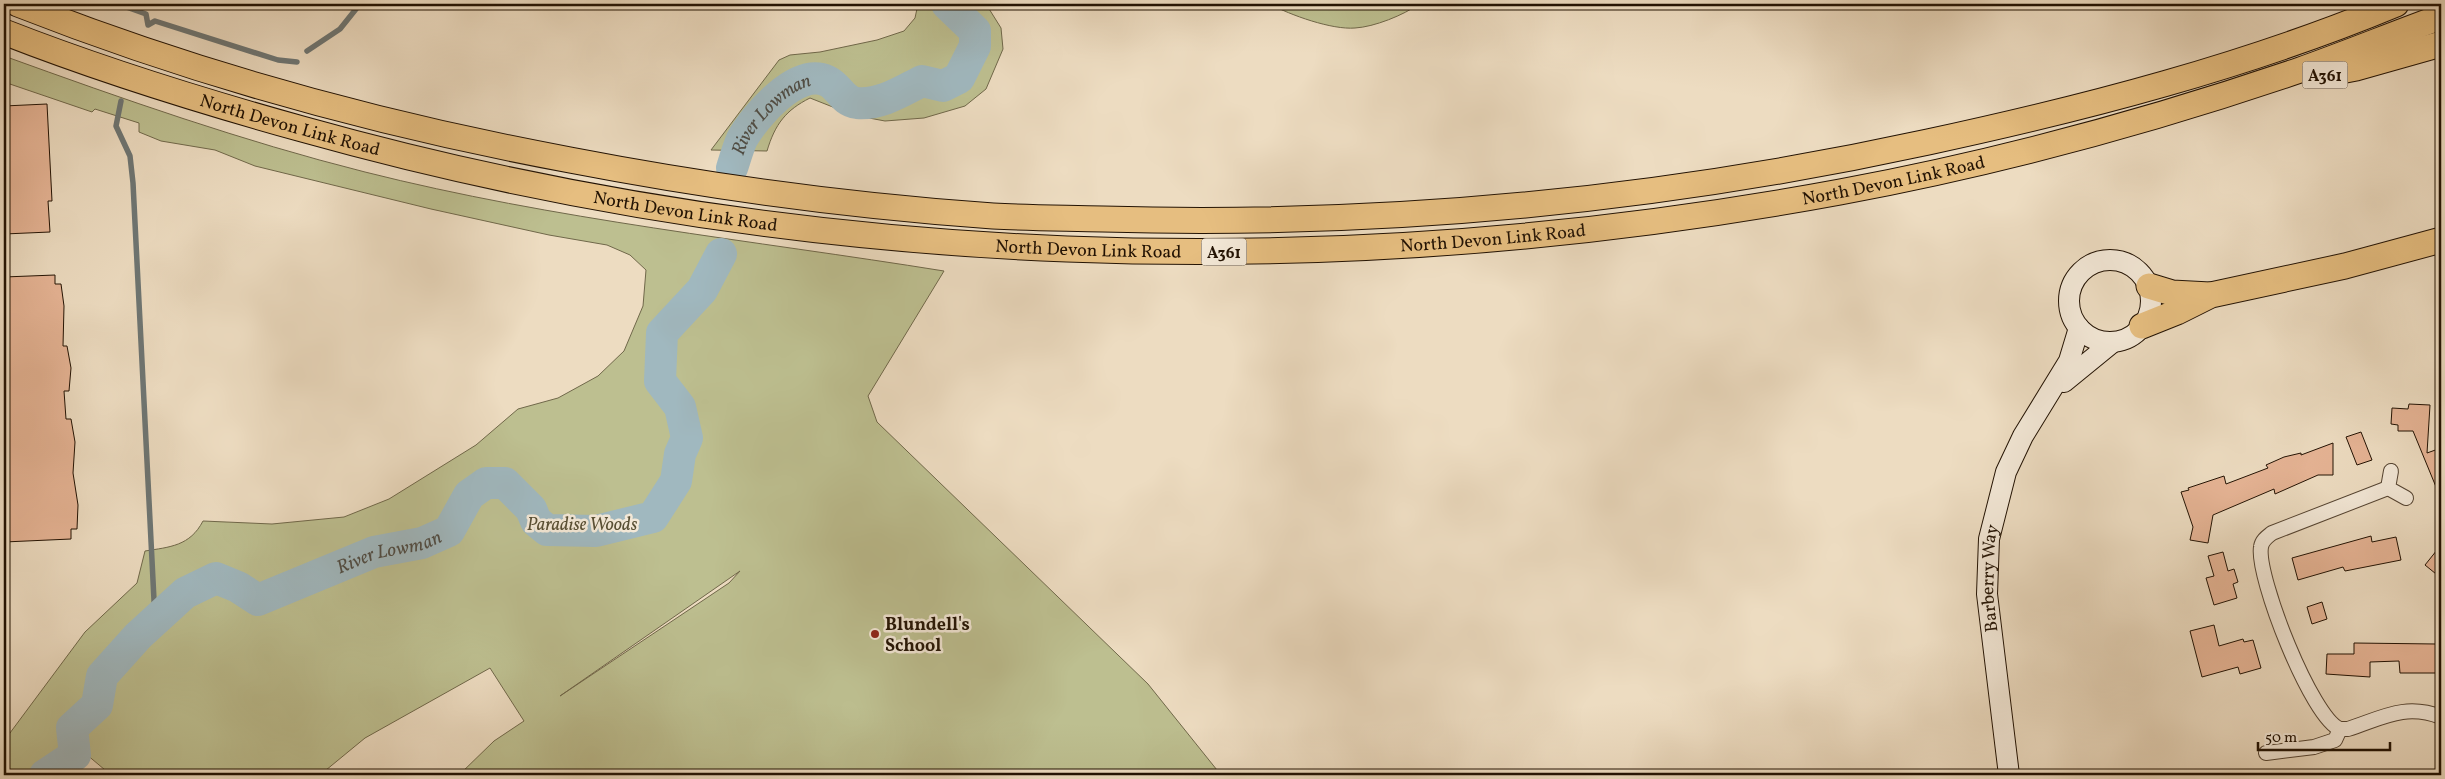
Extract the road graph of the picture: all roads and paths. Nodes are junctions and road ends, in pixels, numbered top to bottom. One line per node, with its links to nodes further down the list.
1 (18, 4): 5 (highway, North Devon Link Road / A361)
2 (26, 4): 5 (highway)
3 (2396, 4): 5 (highway, North Devon Link Road / A361)
4 (2441, 17): 8 (highway, North Devon Link Road / A361)
5 (59, 20)
6 (4, 32): 8 (highway, North Devon Link Road / A361)
7 (2441, 44): 8 (highway, A361)
8 (2207, 99)
9 (2441, 240): 11 (highway)
10 (2149, 286): 11 (highway); 12 (street); 13 (street)
11 (2212, 295): 12 (highway)
12 (2142, 326): 14 (street)
13 (2079, 328): 14 (street); 15 (street, Barberry Way)
14 (2113, 342): 15 (street, Barberry Way)
15 (2050, 396): 22 (street, Barberry Way)
16 (2391, 471): 17 (street)
17 (2388, 488): 18 (street); 20 (street)
18 (2406, 498)
19 (2441, 717): 20 (street)
20 (2340, 729): 21 (street)
21 (2266, 753)
22 (2010, 775)

